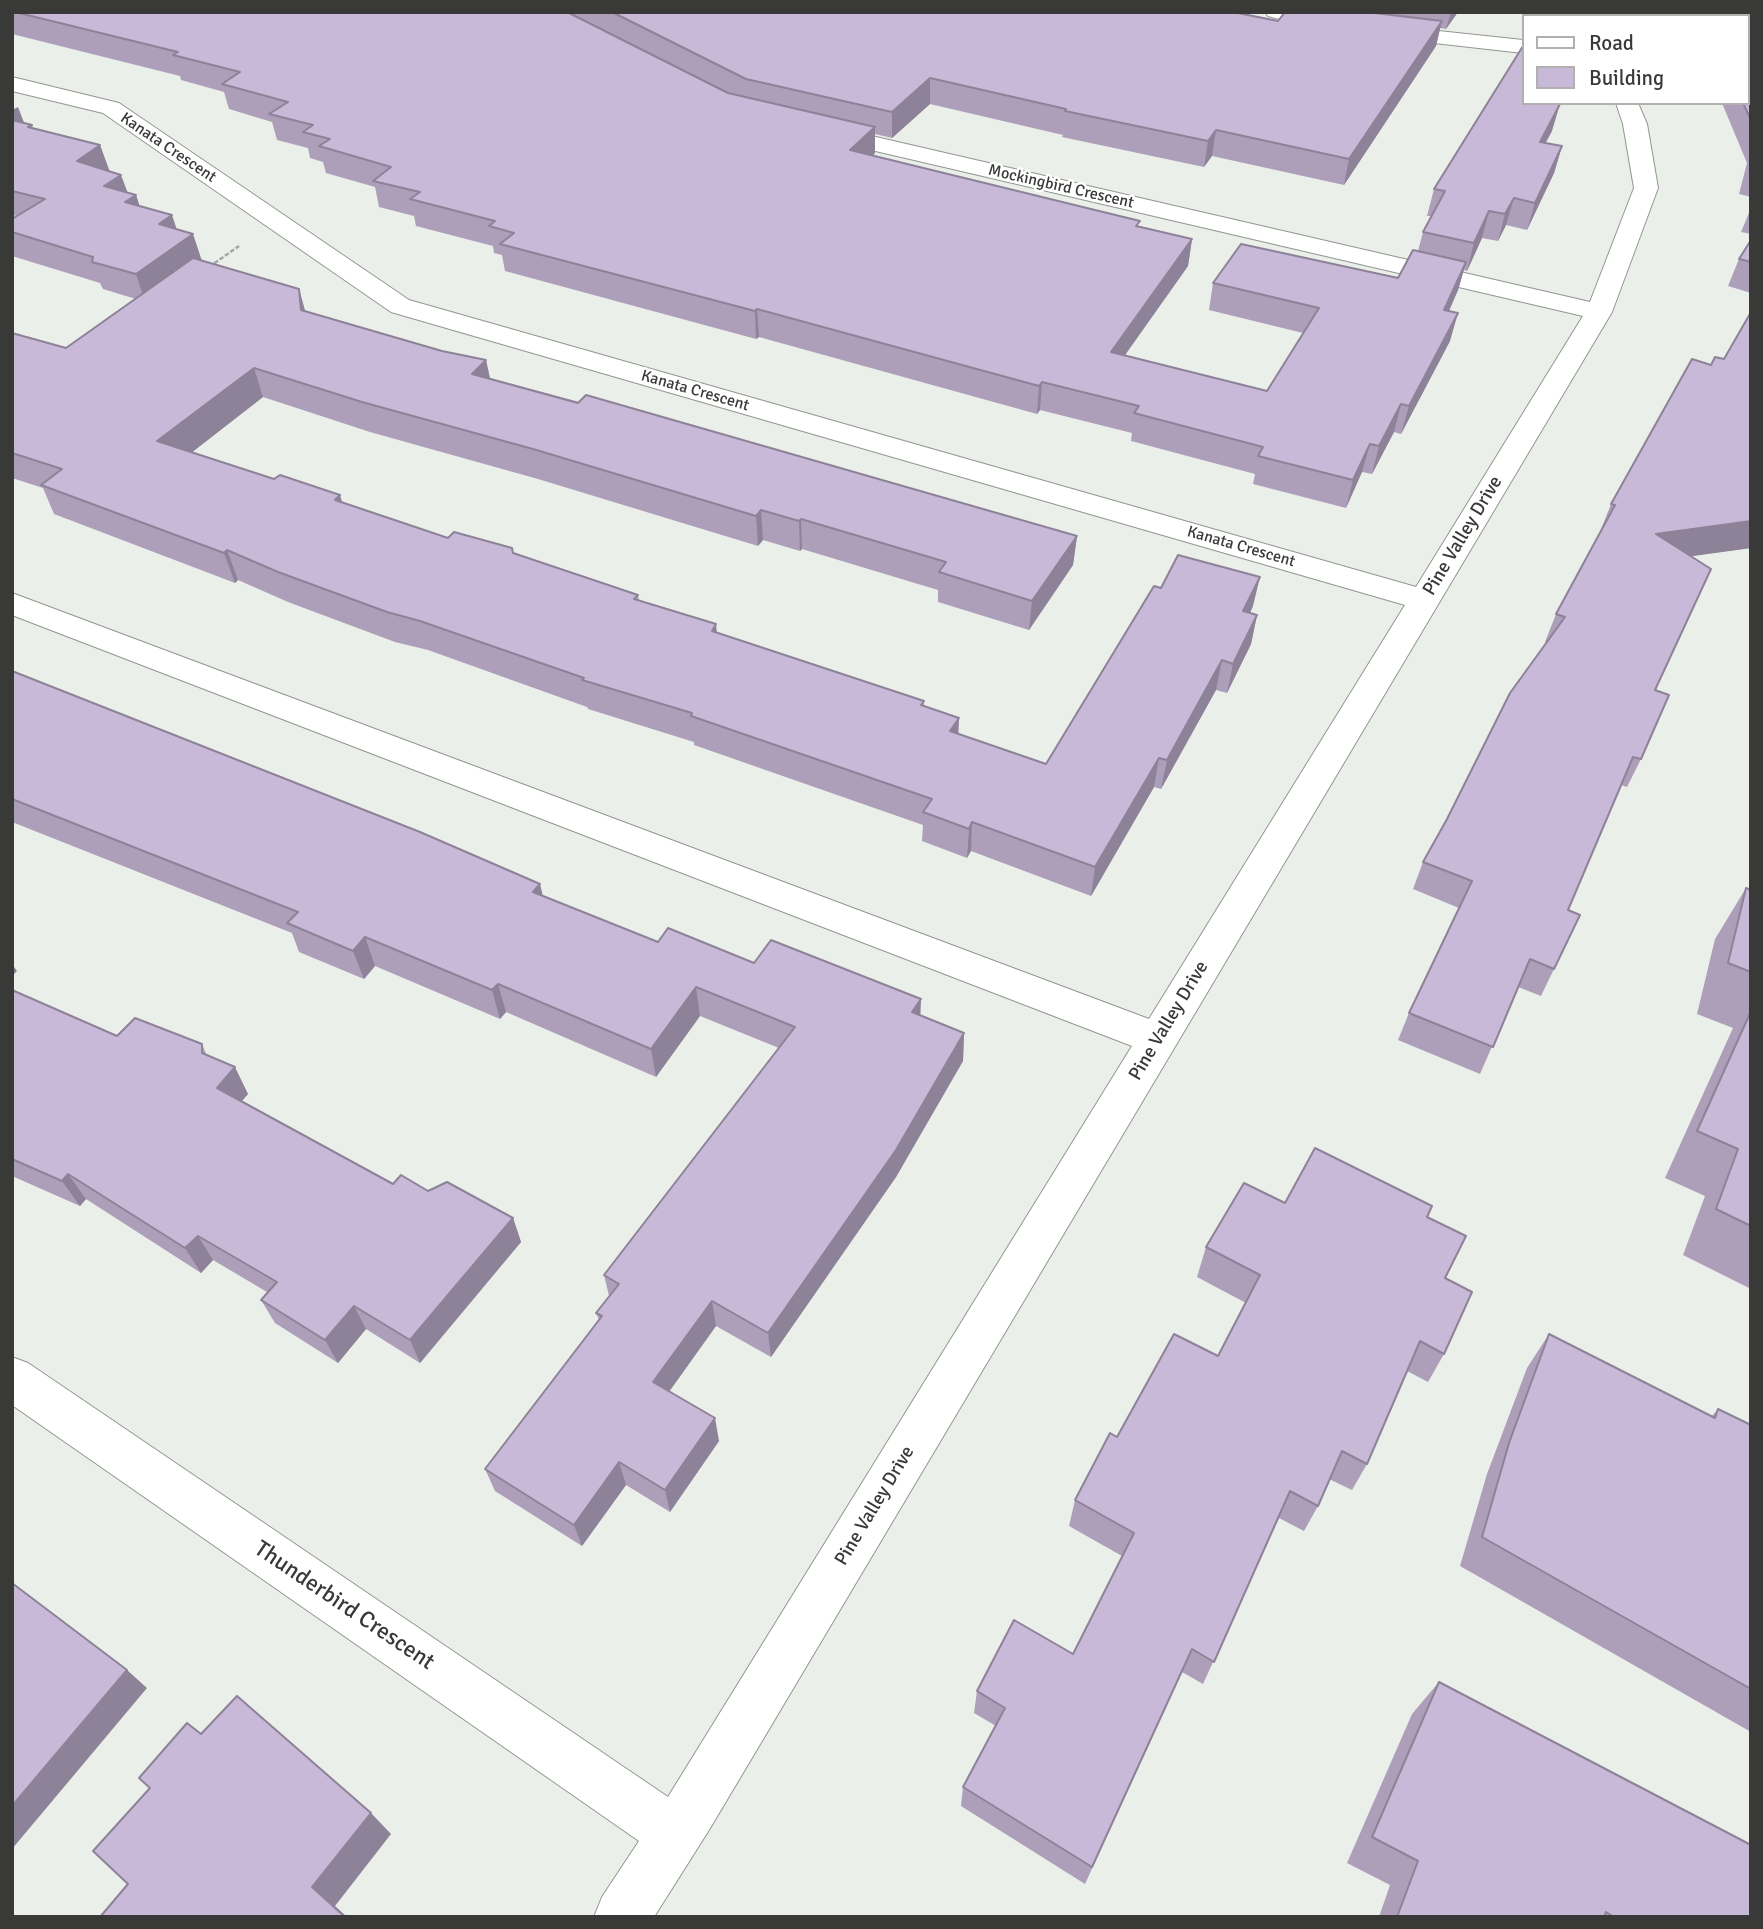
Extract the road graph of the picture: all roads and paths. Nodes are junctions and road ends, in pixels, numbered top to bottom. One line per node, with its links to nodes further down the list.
1 (1275, 12): 2 (street)
2 (1522, 47)
3 (12, 84): 6 (street, Kanata Crescent)
4 (1628, 105): 8 (street, Pine Valley Drive)
5 (807, 128): 8 (street, Mockingbird Crescent)
6 (275, 221): 7 (path); 9 (street, Kanata Crescent)
7 (206, 268)
8 (1599, 312): 9 (street, Pine Valley Drive)
9 (1425, 600): 11 (street, Pine Valley Drive)
10 (12, 603): 11 (street)
11 (1158, 1039): 13 (street, Pine Valley Drive)
12 (12, 1378): 13 (street, Thunderbird Crescent)
13 (675, 1834): 14 (street, Pine Valley Drive)
14 (622, 1917)

